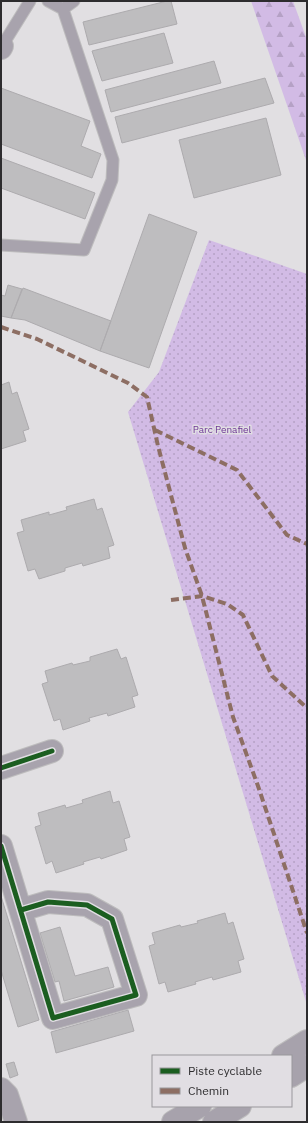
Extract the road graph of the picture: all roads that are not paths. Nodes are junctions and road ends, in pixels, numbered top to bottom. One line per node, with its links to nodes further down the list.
1 (30, 1): 5 (lane)
2 (48, 1): 4 (lane)
3 (74, 1): 4 (lane)
4 (63, 9): 6 (lane)
5 (1, 46)
6 (1, 245)
7 (52, 751): 8 (street)
8 (1, 768)
9 (1, 846): 10 (street)
10 (20, 910): 10 (street)
11 (307, 1041): 12 (main road)
12 (285, 1055)
13 (307, 1066): 14 (main road)
14 (292, 1075)
15 (1, 1089): 18 (street)
16 (198, 1107): 19 (main road)
17 (238, 1107): 20 (main road)
18 (16, 1122)
19 (173, 1122)
20 (214, 1122)

